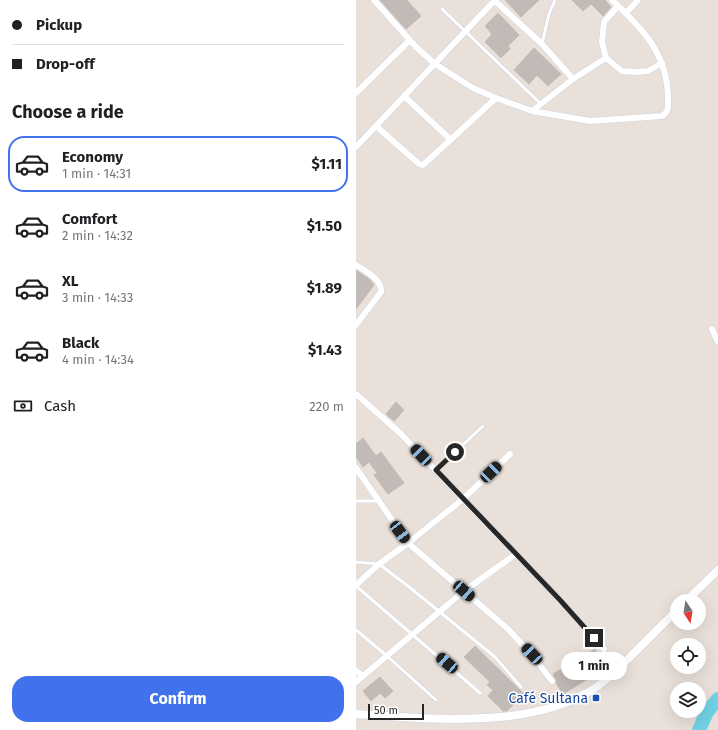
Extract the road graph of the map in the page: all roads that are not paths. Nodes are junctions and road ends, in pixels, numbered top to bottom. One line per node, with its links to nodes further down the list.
1 (374, 0): 10 (street)
2 (494, 0): 9 (street); 11 (street)
3 (555, 0): 11 (lane)
4 (612, 0): 6 (street)
5 (638, 0): 8 (street)
6 (618, 6): 8 (street); 12 (street)
7 (442, 9): 9 (lane)
8 (626, 13): 13 (street)
9 (465, 31): 14 (street); 19 (lane)
10 (410, 40): 14 (street); 16 (street)
11 (542, 44): 15 (street)
12 (606, 58): 13 (street); 15 (street)
13 (662, 63): 20 (street)
14 (435, 64): 17 (street); 18 (street)
15 (573, 79): 19 (street)
16 (356, 92)
17 (404, 96): 21 (street); 22 (street)
18 (496, 98): 20 (street); 22 (street)
19 (541, 104): 20 (street)
20 (532, 112)
21 (376, 126): 22 (street); 23 (street)
22 (451, 140)
23 (356, 147)
24 (356, 265): 25 (street)
25 (356, 325)
26 (712, 329): 27 (street)
27 (718, 342)
28 (356, 394): 32 (street)
29 (483, 426): 32 (lane)
30 (510, 454): 33 (street)
31 (356, 468): 35 (street)
32 (436, 470): 33 (street)
33 (463, 499): 36 (street); 37 (street)
34 (356, 501): 35 (lane)
35 (379, 501): 36 (street)
36 (408, 543): 39 (street); 42 (street)
37 (516, 554): 42 (street); 48 (street)
38 (356, 562): 39 (lane)
39 (379, 564): 41 (street); 44 (lane)
40 (718, 570): 43 (street)
41 (356, 586): 47 (lane)
42 (464, 591): 44 (street); 52 (street)
43 (693, 594)
44 (439, 612): 47 (street); 54 (lane)
45 (670, 617): 57 (street)
46 (356, 630): 49 (lane)
47 (413, 634): 49 (street); 55 (lane)
48 (604, 649)
49 (387, 656): 51 (street); 56 (lane)
50 (356, 671): 51 (street)
51 (363, 676): 53 (street)
52 (552, 681)
53 (356, 682)
54 (521, 687)
55 (480, 693)
56 (436, 700)
57 (356, 714)

